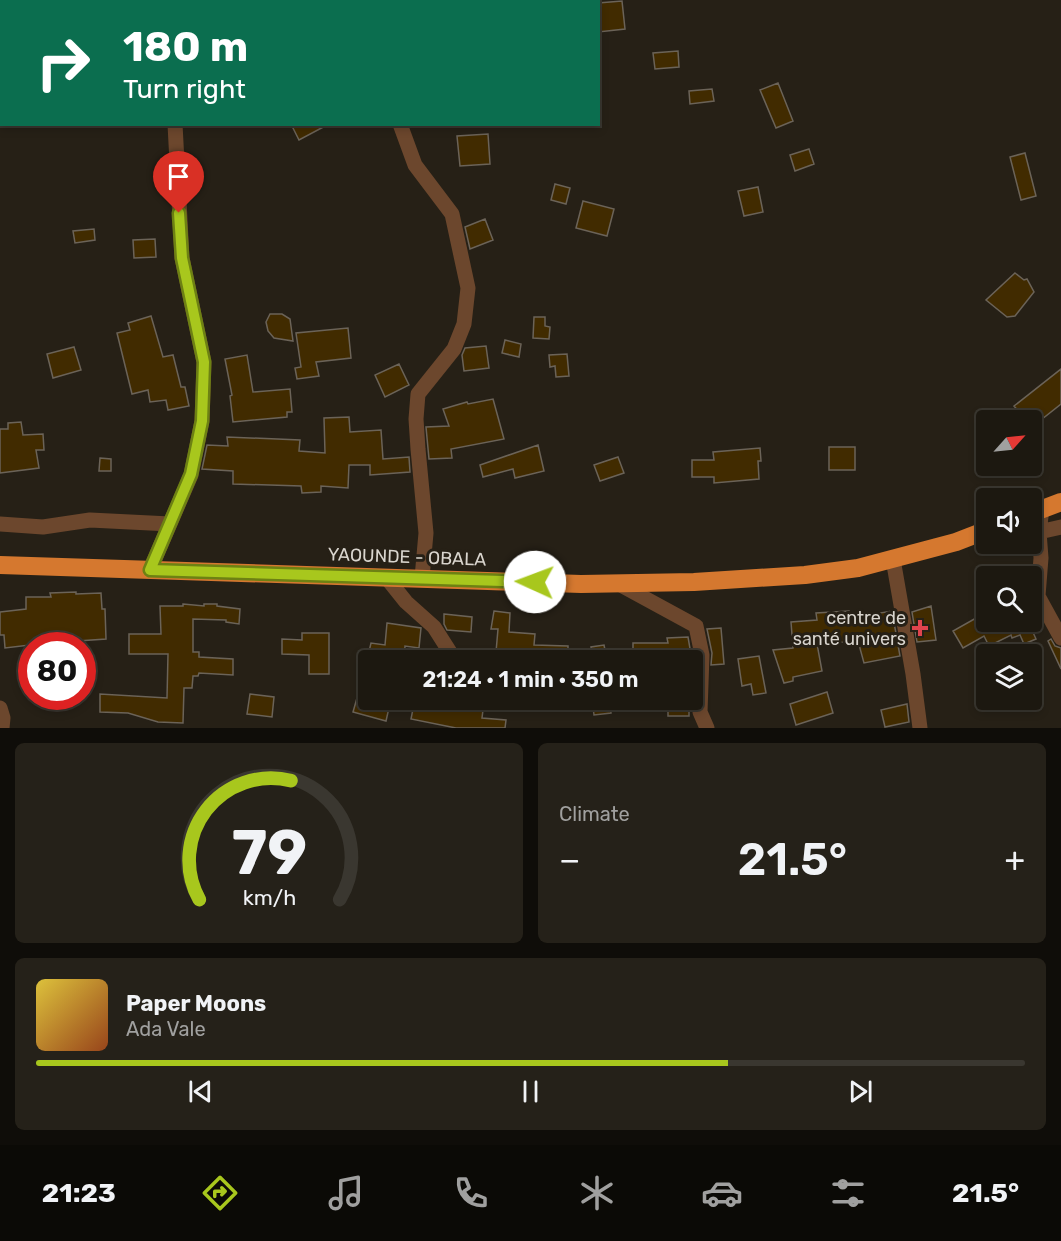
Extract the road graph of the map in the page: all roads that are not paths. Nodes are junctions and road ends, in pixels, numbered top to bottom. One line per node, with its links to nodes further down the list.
1 (175, 126): 6 (street)
2 (401, 126): 15 (street)
3 (1061, 502): 4 (highway)
4 (1042, 509)
5 (0, 524): 6 (street)
6 (170, 525): 13 (street)
7 (1061, 527): 8 (street)
8 (1042, 531)
9 (976, 534): 11 (highway, YAOUNDE - OBALA)
10 (1041, 554): 17 (street)
11 (893, 559): 16 (highway, YAOUNDE - OBALA); 22 (street)
12 (0, 565): 13 (highway, YAOUNDE - OBALA)
13 (150, 570): 14 (highway, YAOUNDE - OBALA)
14 (386, 577): 15 (highway, YAOUNDE - OBALA); 18 (street)
15 (422, 578): 16 (highway, YAOUNDE - OBALA)
16 (617, 584): 21 (street)
17 (1061, 638)
18 (449, 650)
19 (0, 708): 20 (street)
20 (2, 728)
21 (707, 728)
22 (920, 728)

